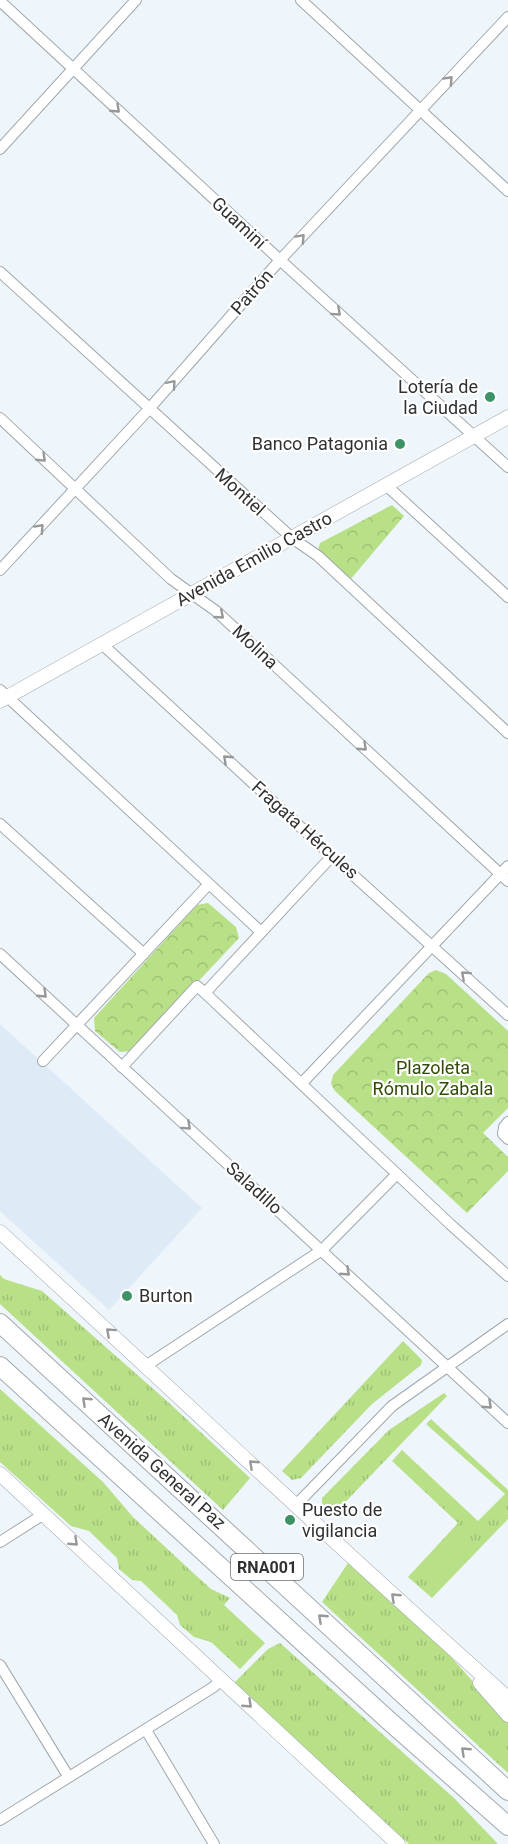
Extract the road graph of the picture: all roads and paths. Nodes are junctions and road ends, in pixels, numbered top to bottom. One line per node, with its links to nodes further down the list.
1 (136, 0): 5 (street)
2 (301, 0): 6 (street)
3 (0, 1): 5 (street, Guaminí)
4 (508, 17): 6 (street, Patrón, one-way to 4)
5 (73, 69): 7 (street); 9 (street, Guaminí, one-way to 9)
6 (420, 110): 8 (street); 9 (street, Patrón, one-way to 6)
7 (0, 149)
8 (508, 192)
9 (280, 260): 11 (street, Patrón, one-way to 9); 14 (street, Guaminí, one-way to 14)
10 (0, 272): 11 (street, Montiel)
11 (149, 410): 17 (street, Patrón); 18 (street, Montiel)
12 (508, 417): 14 (street, Avenida Emilio Castro)
13 (0, 418): 17 (street, Molina, one-way to 17)
14 (474, 436): 15 (street, Guaminí); 16 (street, Avenida Emilio Castro)
15 (508, 467)
16 (387, 486): 18 (street, Avenida Emilio Castro); 21 (street)
17 (76, 490): 19 (street, Patrón, one-way to 17); 20 (street, Molina)
18 (292, 538): 20 (street, Avenida Emilio Castro); 24 (street, Montiel)
19 (0, 570)
20 (191, 594): 22 (street, Avenida Emilio Castro); 27 (street, Molina, one-way to 27)
21 (508, 597)
22 (103, 645): 23 (street, Avenida Emilio Castro); 26 (street, Fragata Hércules, one-way to 22)
23 (2, 696): 28 (street)
24 (508, 733)
25 (0, 824): 32 (street)
26 (333, 856): 29 (street); 30 (street, Fragata Hércules)
27 (506, 874): 30 (street)
28 (208, 885): 29 (street); 32 (street)
29 (261, 932): 33 (street)
30 (432, 945): 34 (street, Fragata Hércules, one-way to 30); 38 (street)
31 (0, 954): 35 (street, Saladillo, one-way to 35)
32 (144, 954): 35 (street)
33 (205, 993): 37 (street); 38 (street)
34 (508, 1014)
35 (76, 1026): 36 (street); 37 (street, Saladillo)
36 (43, 1061)
37 (122, 1067): 43 (street, Saladillo, one-way to 43)
38 (302, 1083): 41 (street)
39 (508, 1122): 40 (street)
40 (505, 1137)
41 (397, 1174): 43 (street); 44 (street)
42 (0, 1232): 49 (street, one-way to 42)
43 (322, 1250): 49 (street); 51 (street, Saladillo, one-way to 51)
44 (508, 1276)
45 (0, 1318): 48 (highway)
46 (0, 1323): 48 (highway, Avenida General Paz / RNA001)
47 (508, 1324): 51 (street)
48 (25, 1345): 66 (highway, Avenida General Paz / RNA001, one-way to 48)
49 (147, 1365): 56 (street, one-way to 49)
50 (0, 1366): 53 (highway, Avenida General Paz / RNA001)
51 (447, 1367): 54 (street, Saladillo, one-way to 54); 56 (street)
52 (0, 1372): 53 (highway)
53 (29, 1393): 67 (highway, Avenida General Paz / RNA001)
54 (508, 1423)
55 (0, 1474): 57 (street)
56 (296, 1505): 59 (street, one-way to 56)
57 (44, 1514): 58 (street); 61 (street, one-way to 61)
58 (0, 1542)
59 (438, 1637): 62 (street); 63 (street)
60 (0, 1665): 65 (street)
61 (222, 1680): 64 (street); 72 (street, one-way to 72)
62 (508, 1698)
63 (508, 1715)
64 (146, 1730): 65 (street); 71 (street)
65 (68, 1776): 68 (street)
66 (508, 1791)
67 (487, 1807): 69 (highway, Avenida General Paz / RNA001); 70 (highway)
68 (0, 1820)
69 (508, 1826)
70 (508, 1834)
71 (214, 1844)
72 (397, 1844)

